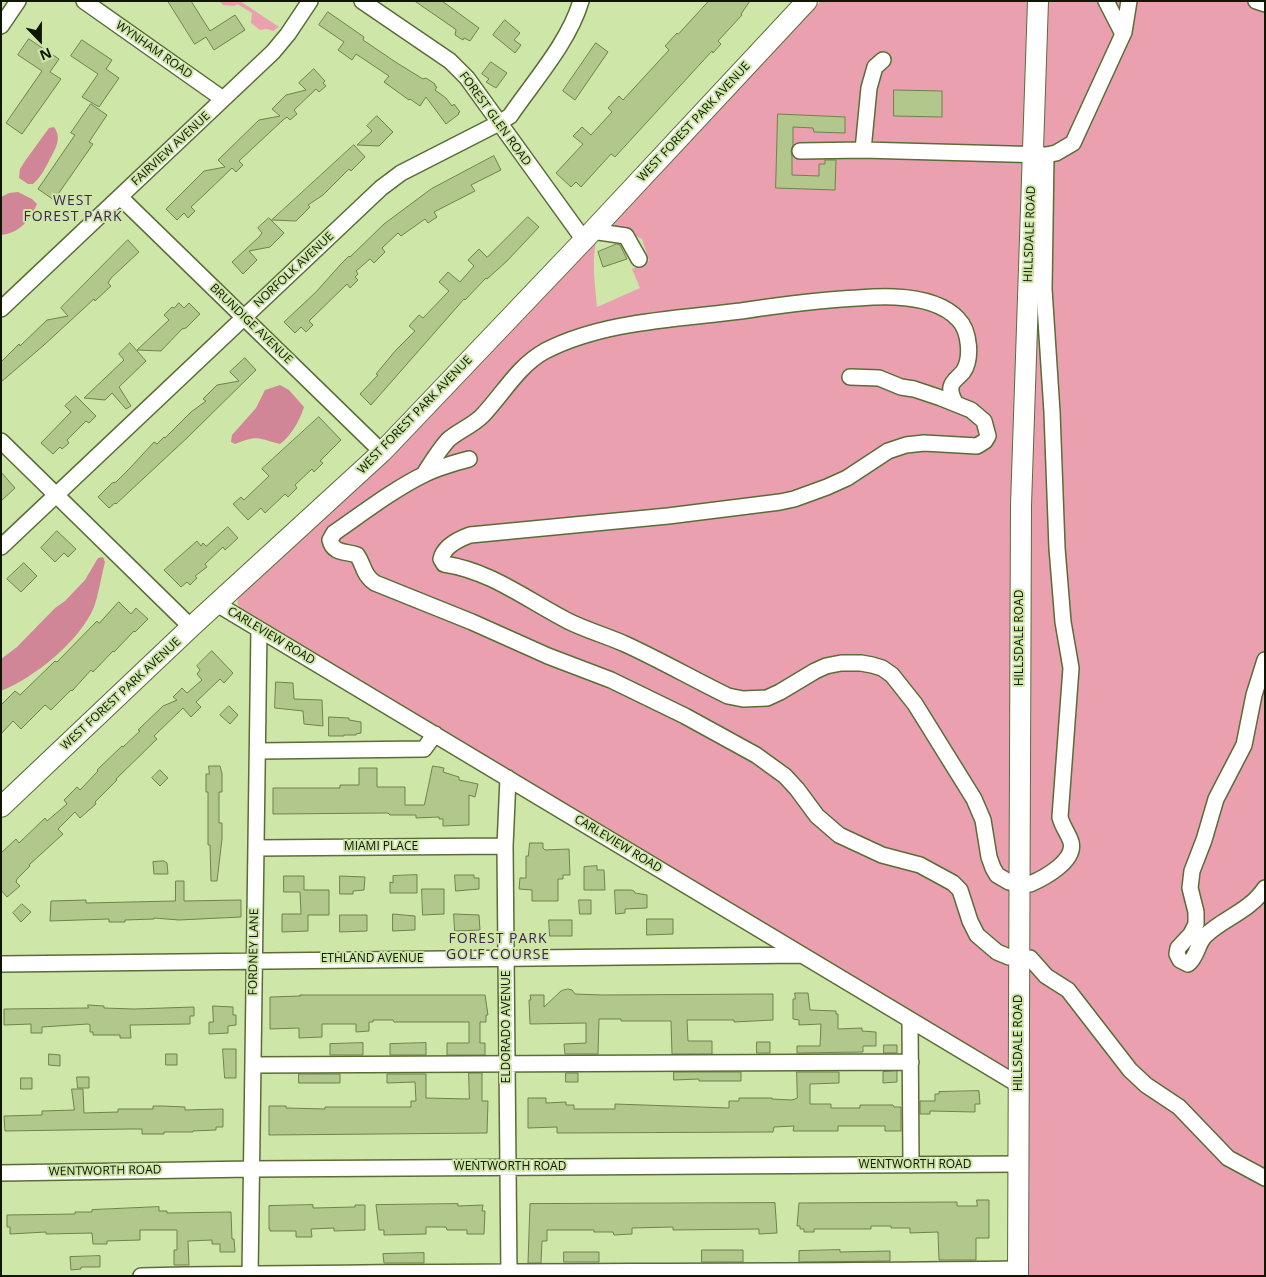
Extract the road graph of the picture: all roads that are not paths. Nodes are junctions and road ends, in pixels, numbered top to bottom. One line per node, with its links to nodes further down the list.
1 (18, 1): 12 (street)
2 (84, 1): 15 (street, WYNHAM ROAD)
3 (310, 1): 15 (street, FAIRVIEW AVENUE)
4 (362, 1): 16 (street, FOREST GLEN ROAD)
5 (581, 1): 16 (street, NORFOLK AVENUE)
6 (807, 1): 21 (main road, WEST FOREST PARK AVENUE)
7 (1038, 1): 19 (main road, HILLSDALE ROAD)
8 (1106, 1): 13 (street)
9 (1129, 1): 13 (street)
10 (1256, 1): 11 (street)
11 (1265, 4)
12 (1, 26)
13 (1123, 34): 19 (street)
14 (883, 60): 17 (street)
15 (224, 99): 20 (street, FAIRVIEW AVENUE)
16 (499, 123): 21 (street, FOREST GLEN ROAD); 24 (street, NORFOLK AVENUE)
17 (863, 150): 18 (street); 19 (street)
18 (800, 151)
19 (1040, 155): 44 (street); 56 (main road, HILLSDALE ROAD)
20 (120, 197): 23 (street, FAIRVIEW AVENUE); 24 (street, BRUNDIGE AVENUE)
21 (588, 236): 22 (street); 28 (main road, WEST FOREST PARK AVENUE)
22 (639, 259)
23 (1, 309)
24 (243, 317): 28 (street, BRUNDIGE AVENUE); 31 (street, NORFOLK AVENUE)
25 (850, 378): 26 (street)
26 (956, 404): 30 (street); 43 (street)
27 (1, 441): 31 (street)
28 (382, 452): 33 (main road, WEST FOREST PARK AVENUE)
29 (469, 459): 30 (street)
30 (424, 474): 47 (street)
31 (56, 494): 32 (street, NORFOLK AVENUE); 34 (street)
32 (1, 546)
33 (217, 604): 34 (main road, WEST FOREST PARK AVENUE); 35 (street, CARLEVIEW ROAD)
34 (191, 627): 40 (main road, WEST FOREST PARK AVENUE)
35 (259, 629): 37 (street, CARLEVIEW ROAD); 38 (street, FORDNEY LANE)
36 (1265, 660): 45 (street)
37 (435, 734): 38 (street); 39 (street, CARLEVIEW ROAD)
38 (259, 751): 42 (street, FORDNEY LANE)
39 (508, 778): 41 (street, ELDORADO AVENUE); 46 (street, CARLEVIEW ROAD)
40 (2, 805)
41 (505, 846): 42 (street, MIAMI PLACE); 48 (street, ELDORADO AVENUE)
42 (256, 848): 50 (street, FORDNEY LANE)
43 (1009, 882)
44 (1030, 884)
45 (1265, 888)
46 (803, 955): 48 (street, ETHLAND AVENUE); 52 (street, CARLEVIEW ROAD)
47 (1009, 957)
48 (506, 958): 50 (street, ETHLAND AVENUE); 54 (street, ELDORADO AVENUE)
49 (1030, 958): 62 (street)
50 (254, 960): 51 (street, ETHLAND AVENUE); 55 (street, FORDNEY LANE)
51 (1, 964)
52 (910, 1021): 53 (street); 56 (street, CARLEVIEW ROAD)
53 (911, 1062): 54 (street); 58 (street)
54 (507, 1064): 55 (street); 59 (street, ELDORADO AVENUE)
55 (253, 1065): 60 (street, FORDNEY LANE)
56 (1019, 1084): 57 (main road, HILLSDALE ROAD)
57 (1019, 1164): 58 (street, WENTWORTH ROAD); 63 (main road, HILLSDALE ROAD)
58 (911, 1165): 59 (street, WENTWORTH ROAD)
59 (508, 1167): 60 (street, WENTWORTH ROAD); 64 (street, ELDORADO AVENUE)
60 (252, 1169): 61 (street, WENTWORTH ROAD); 65 (street, FORDNEY LANE)
61 (1, 1173)
62 (1265, 1178)
63 (1018, 1272): 64 (street)
64 (509, 1274): 65 (street)
65 (250, 1275): 66 (street)
66 (141, 1276)

